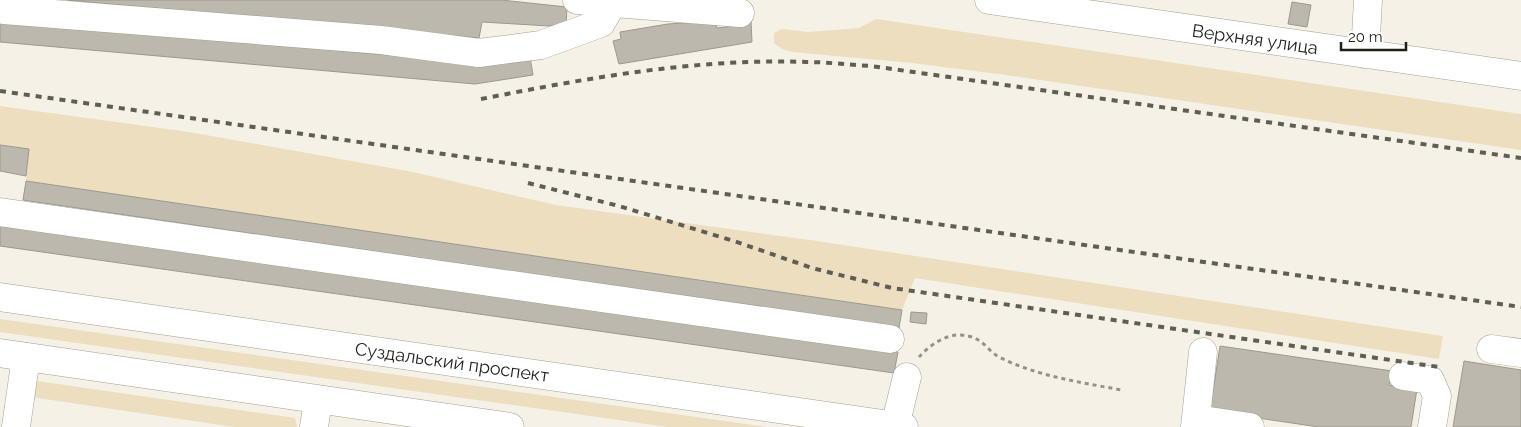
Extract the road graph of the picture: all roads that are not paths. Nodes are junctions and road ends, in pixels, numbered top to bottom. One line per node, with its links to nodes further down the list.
1 (577, 0): 4 (main road)
2 (989, 0): 7 (main road, Верхняя улица)
3 (1368, 0): 7 (main road)
4 (612, 4): 5 (main road); 6 (main road)
5 (4, 10)
6 (740, 13)
7 (1365, 54): 8 (main road, Верхняя улица)
8 (1521, 76)
9 (0, 212): 11 (main road)
10 (0, 297): 21 (main road, Суздальский проспект)
11 (890, 339)
12 (1491, 349): 15 (main road)
13 (1202, 352): 20 (main road)
14 (0, 353): 16 (main road)
15 (1521, 353)
16 (26, 357): 19 (main road); 22 (main road)
17 (1403, 376): 26 (main road)
18 (907, 377): 21 (main road)
19 (318, 400): 23 (main road); 24 (main road)
20 (1195, 423): 25 (main road)
21 (899, 426)
22 (16, 427)
23 (314, 427)
24 (510, 427)
25 (1250, 427)
26 (1432, 427)

